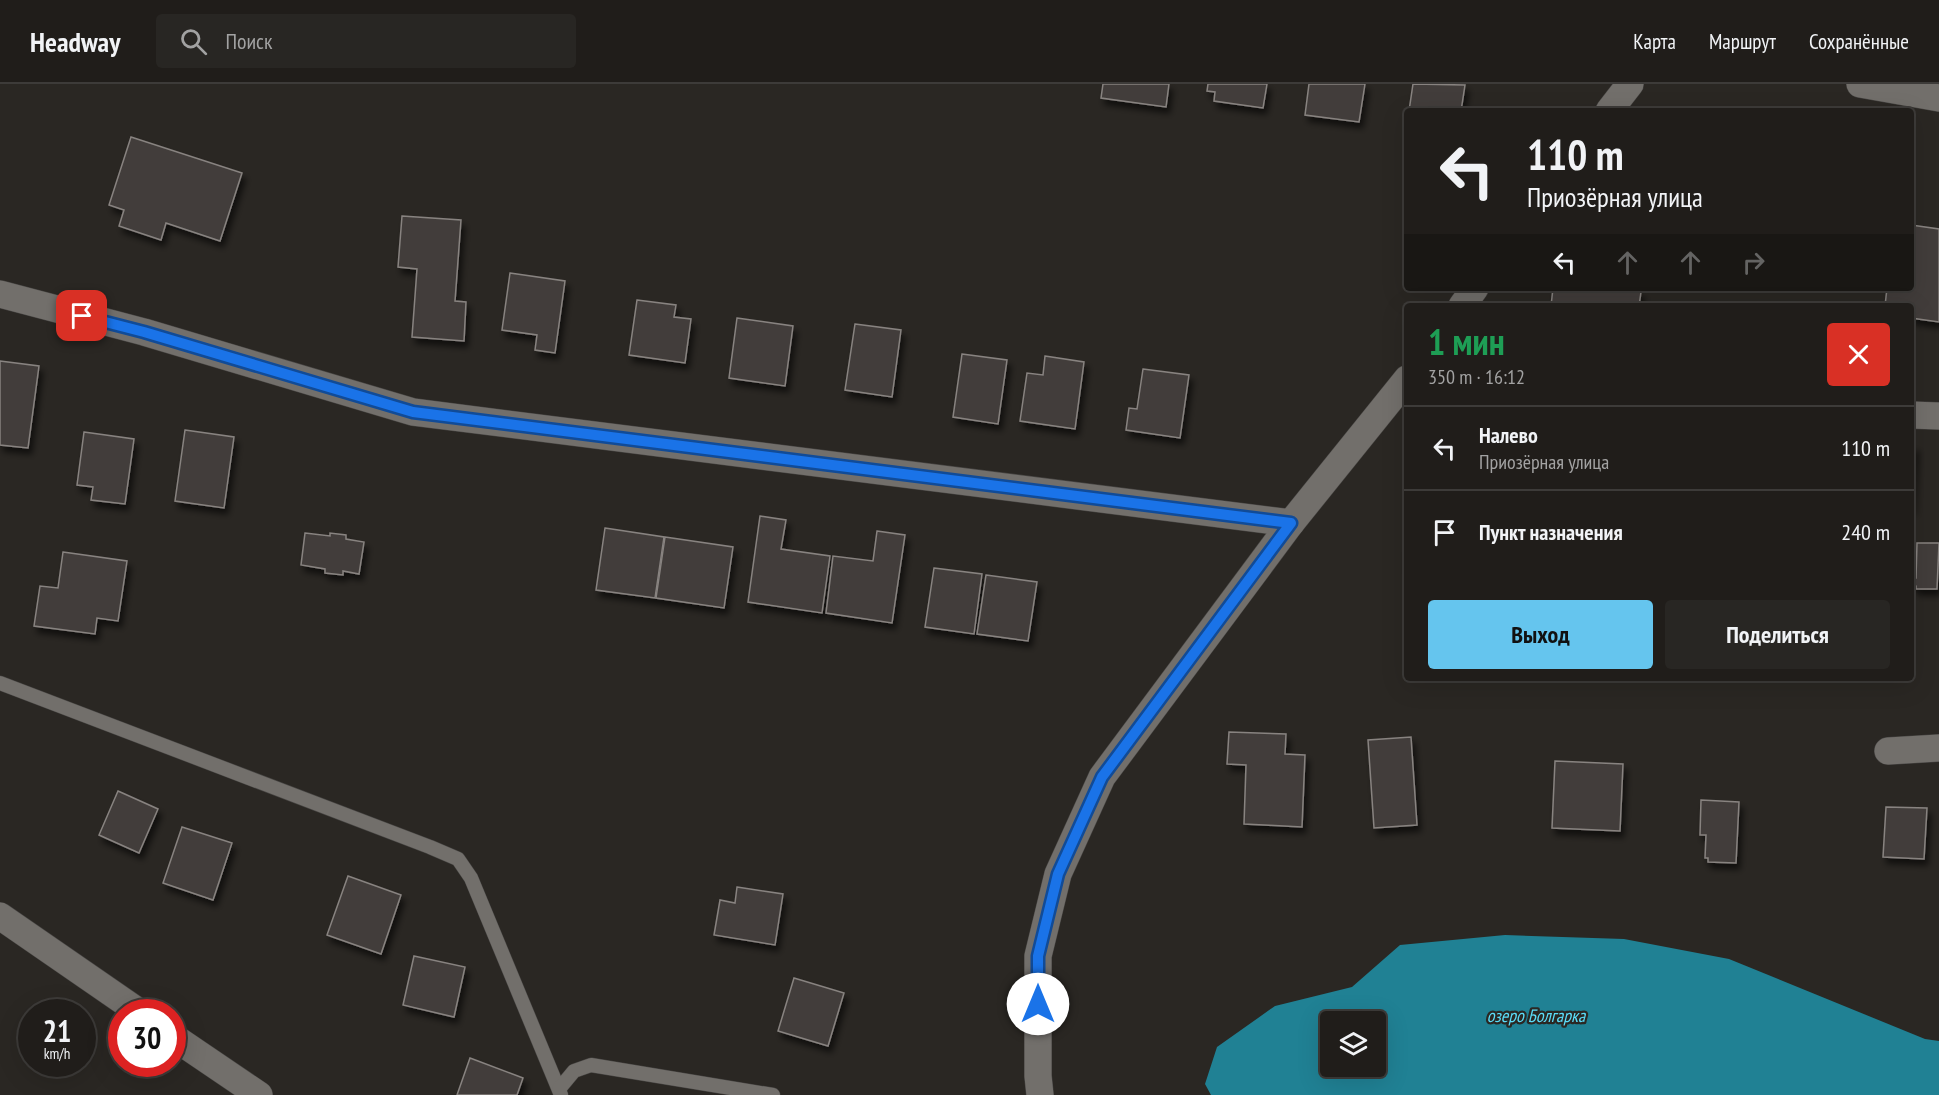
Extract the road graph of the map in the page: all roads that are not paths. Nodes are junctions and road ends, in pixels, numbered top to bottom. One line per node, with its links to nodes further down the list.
1 (1630, 84): 4 (street)
2 (1860, 84): 3 (street)
3 (1939, 98)
4 (1611, 108)
5 (0, 294): 9 (street)
6 (1404, 383): 9 (street)
7 (1914, 415): 8 (street)
8 (1939, 416)
9 (1291, 523): 19 (street)
10 (0, 683): 17 (lane)
11 (1939, 748): 12 (street)
12 (1888, 751)
13 (0, 916): 14 (street)
14 (120, 999)
15 (186, 1046): 16 (street)
16 (248, 1092)
17 (560, 1092): 18 (lane)
18 (773, 1095)
19 (1040, 1095)

